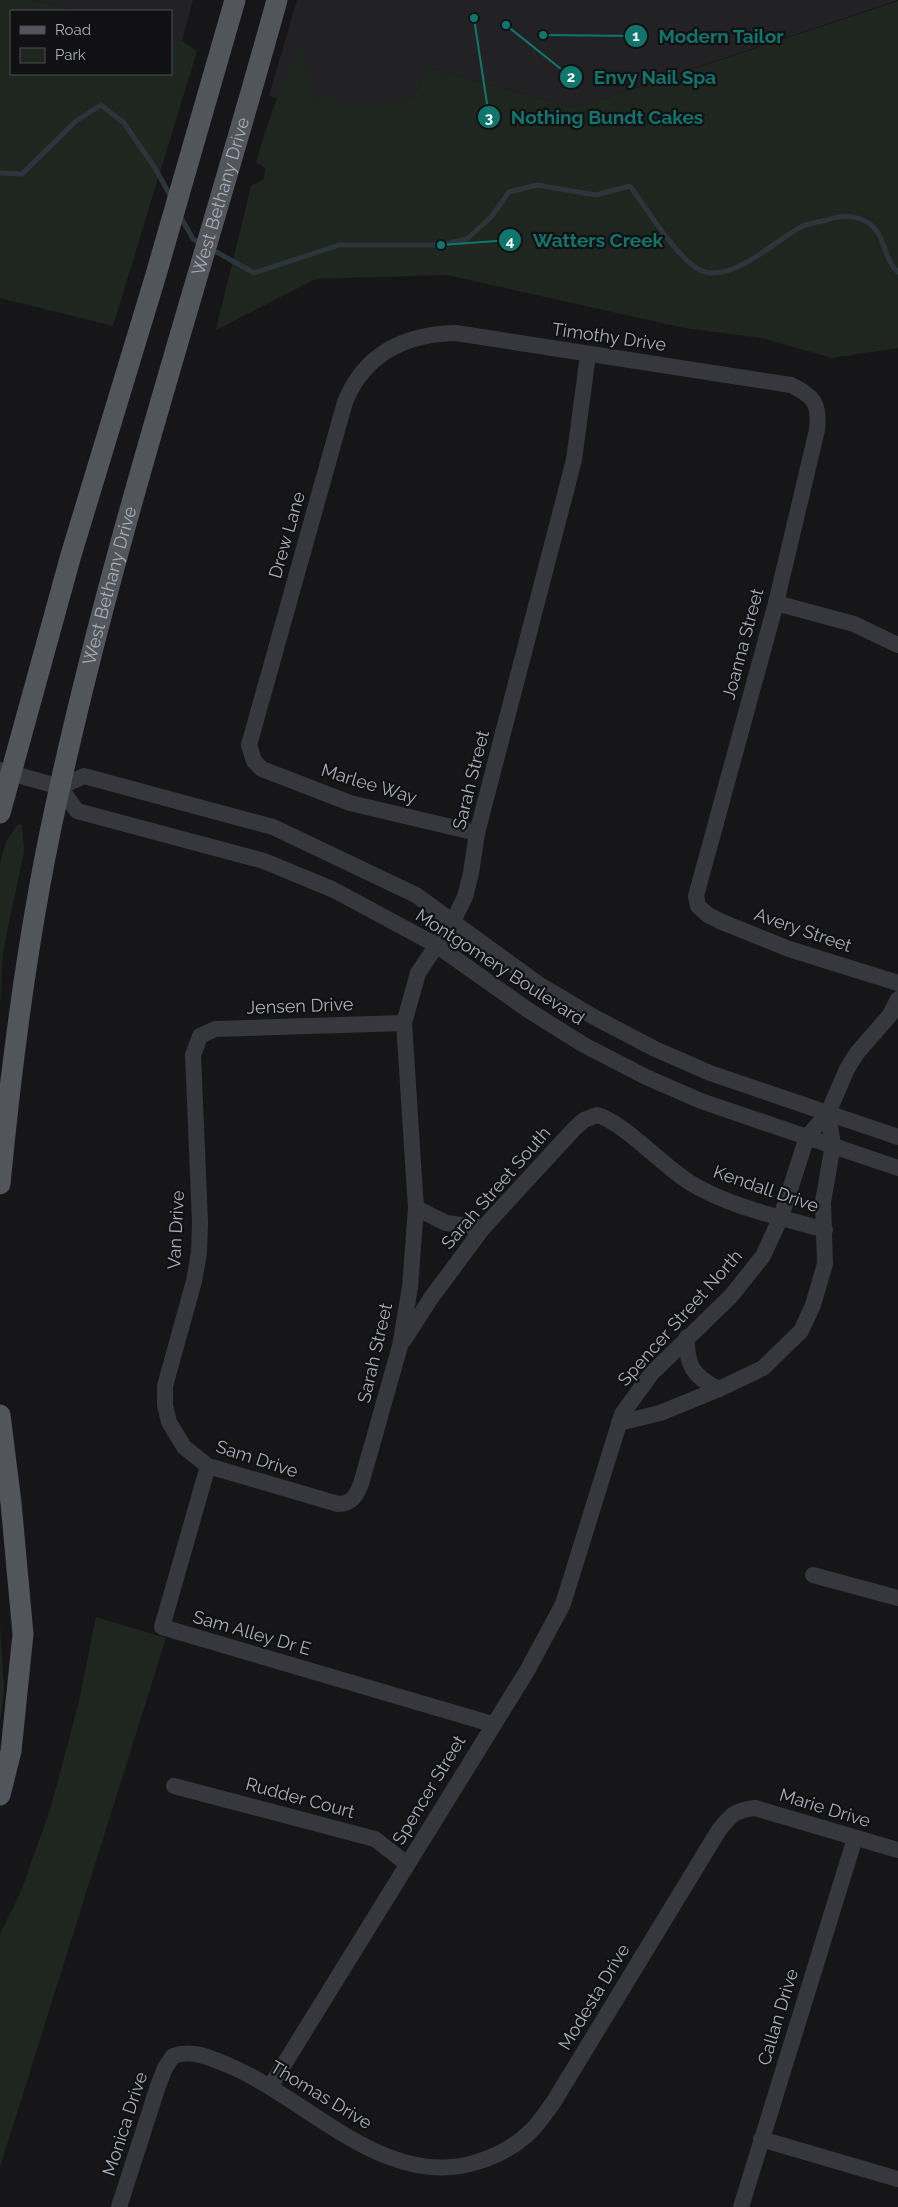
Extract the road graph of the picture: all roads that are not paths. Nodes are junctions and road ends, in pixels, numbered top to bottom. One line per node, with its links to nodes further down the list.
1 (235, 0): 9 (main road)
2 (277, 0): 10 (main road, West Bethany Drive)
3 (403, 342): 4 (street, Timothy Drive); 8 (street, Drew Lane)
4 (588, 355): 5 (street, Timothy Drive); 12 (street, Sarah Street)
5 (808, 393): 6 (street, Joanna Street)
6 (776, 603): 7 (street); 13 (street, Joanna Street)
7 (898, 645)
8 (254, 761): 12 (street, Marlee Way)
9 (6, 772): 10 (street); 11 (main road)
10 (60, 787): 14 (street, Montgomery Boulevard); 15 (street, Montgomery Boulevard); 26 (main road, West Bethany Drive)
11 (0, 813)
12 (477, 833): 14 (street, Sarah Street)
13 (698, 906): 16 (street, Avery Street)
14 (453, 921): 15 (street, Sarah Street); 20 (street, Montgomery Boulevard)
15 (436, 945): 18 (street, Sarah Street); 22 (street, Montgomery Boulevard)
16 (898, 983)
17 (898, 999): 20 (street)
18 (404, 1023): 19 (street, Jensen Drive); 27 (street, Sarah Street)
19 (200, 1036): 35 (street, Van Drive)
20 (828, 1113): 22 (street, Spencer Street North); 23 (street, Montgomery Boulevard); 24 (street)
21 (597, 1115): 28 (street, Kendall Drive); 29 (street, Sarah Street South)
22 (807, 1137): 24 (street, Montgomery Boulevard); 28 (street, Spencer Street North)
23 (898, 1137)
24 (833, 1145): 25 (street, Montgomery Boulevard); 30 (street)
25 (898, 1168)
26 (0, 1184)
27 (416, 1208): 29 (street); 32 (street, Sarah Street)
28 (781, 1218): 30 (street, Kendall Drive); 31 (street, Spencer Street North)
29 (483, 1228): 32 (street, Sarah Street South)
30 (825, 1230): 33 (street)
31 (687, 1337): 33 (street); 36 (street, Spencer Street North)
32 (400, 1346): 38 (street, Sarah Street)
33 (719, 1389): 36 (street)
34 (0, 1415): 44 (main road)
35 (169, 1422): 37 (street, Sam Drive)
36 (619, 1423): 39 (street, Spencer Street North)
37 (208, 1466): 38 (street, Sam Drive); 42 (street, Sam Alley Dr E)
38 (351, 1501)
39 (594, 1501): 42 (street, Spencer Street)
40 (813, 1575): 41 (street)
41 (898, 1598)
42 (492, 1724): 48 (street, Spencer Street)
43 (174, 1786): 48 (street, Rudder Court)
44 (0, 1795)
45 (740, 1809): 46 (street, Marie Drive); 52 (street, Modesta Drive)
46 (855, 1838): 47 (street, Marie Drive); 51 (street, Callan Drive)
47 (898, 1850)
48 (407, 1864): 50 (street, Spencer Street)
49 (173, 2056): 50 (street, Thomas Drive); 54 (street, Monica Drive)
50 (270, 2087): 52 (street, Thomas Drive)
51 (761, 2139): 53 (street); 55 (street, Callan Drive)
52 (450, 2168)
53 (898, 2179)
54 (119, 2207)
55 (740, 2207)

